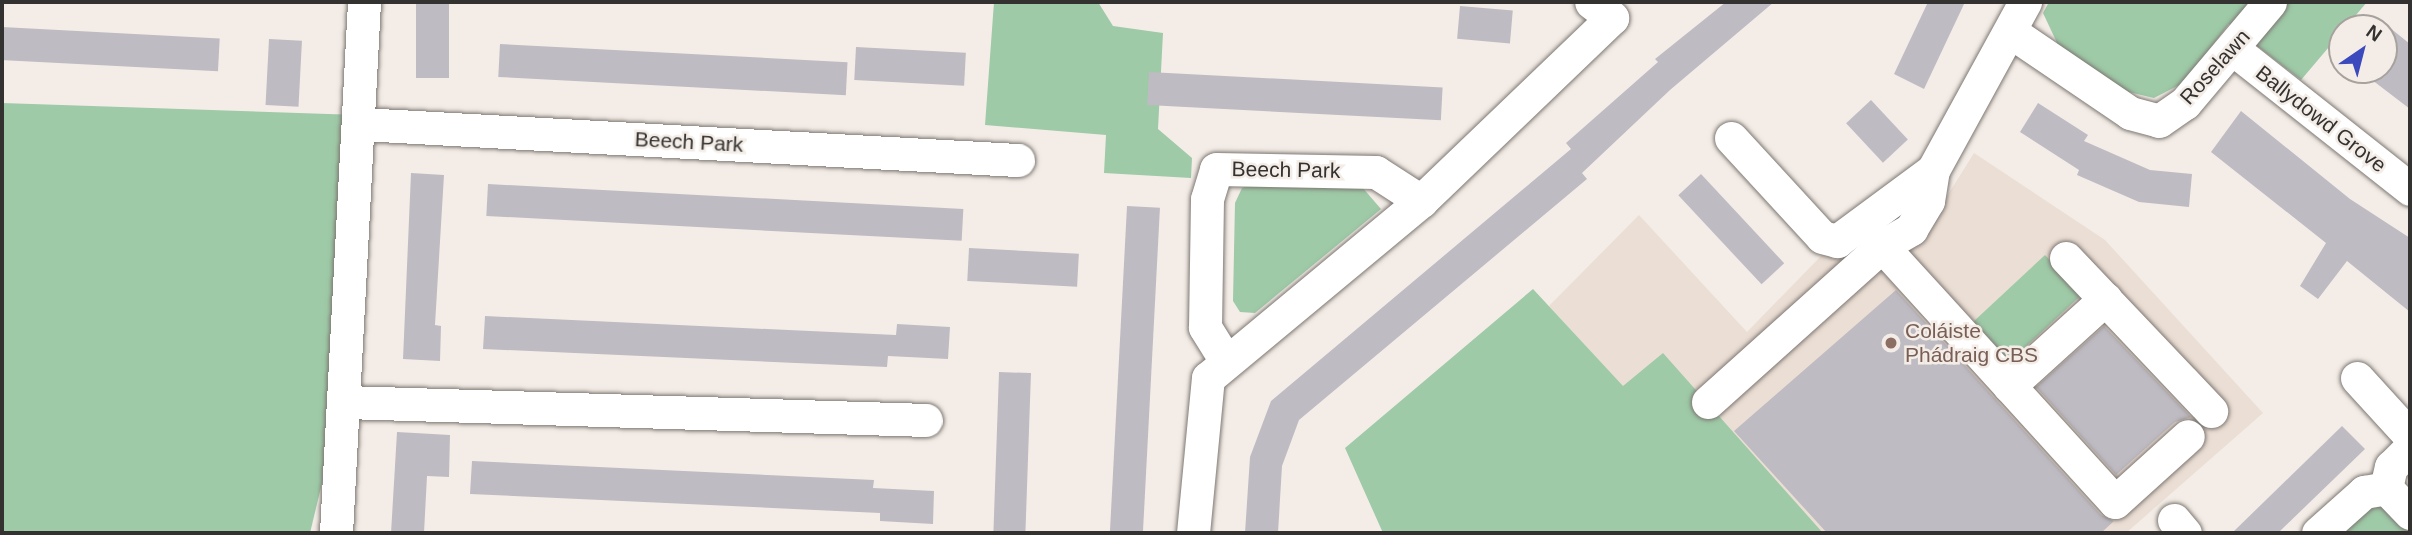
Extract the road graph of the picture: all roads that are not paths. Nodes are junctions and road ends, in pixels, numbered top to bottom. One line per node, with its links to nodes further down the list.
1 (363, 2): 7 (street)
2 (2025, 2): 5 (street)
3 (2270, 2): 6 (street, Roselawn)
4 (1610, 7): 12 (street)
5 (2011, 32): 6 (street, Roselawn); 10 (street)
6 (2233, 49): 11 (street, Ballydowd Grove)
7 (361, 124): 9 (street, Beech Park); 19 (street)
8 (1731, 138): 10 (street)
9 (1018, 160)
10 (1933, 170): 13 (street)
11 (2410, 189)
12 (1421, 201): 16 (street); 16 (street, Beech Park)
13 (1882, 246): 18 (street); 20 (street)
14 (2066, 258): 15 (street)
15 (2105, 299): 18 (street); 21 (street)
16 (1226, 360): 29 (street)
17 (2357, 378): 24 (street)
18 (2009, 386): 23 (street)
19 (345, 402): 22 (street); 28 (street)
20 (1708, 402)
21 (2211, 411)
22 (926, 419)
23 (2188, 436)
24 (2410, 436)
25 (2410, 448): 26 (street)
26 (2386, 488): 27 (street); 30 (street)
27 (2410, 513)
28 (336, 533)
29 (1193, 533)
30 (2318, 533)

